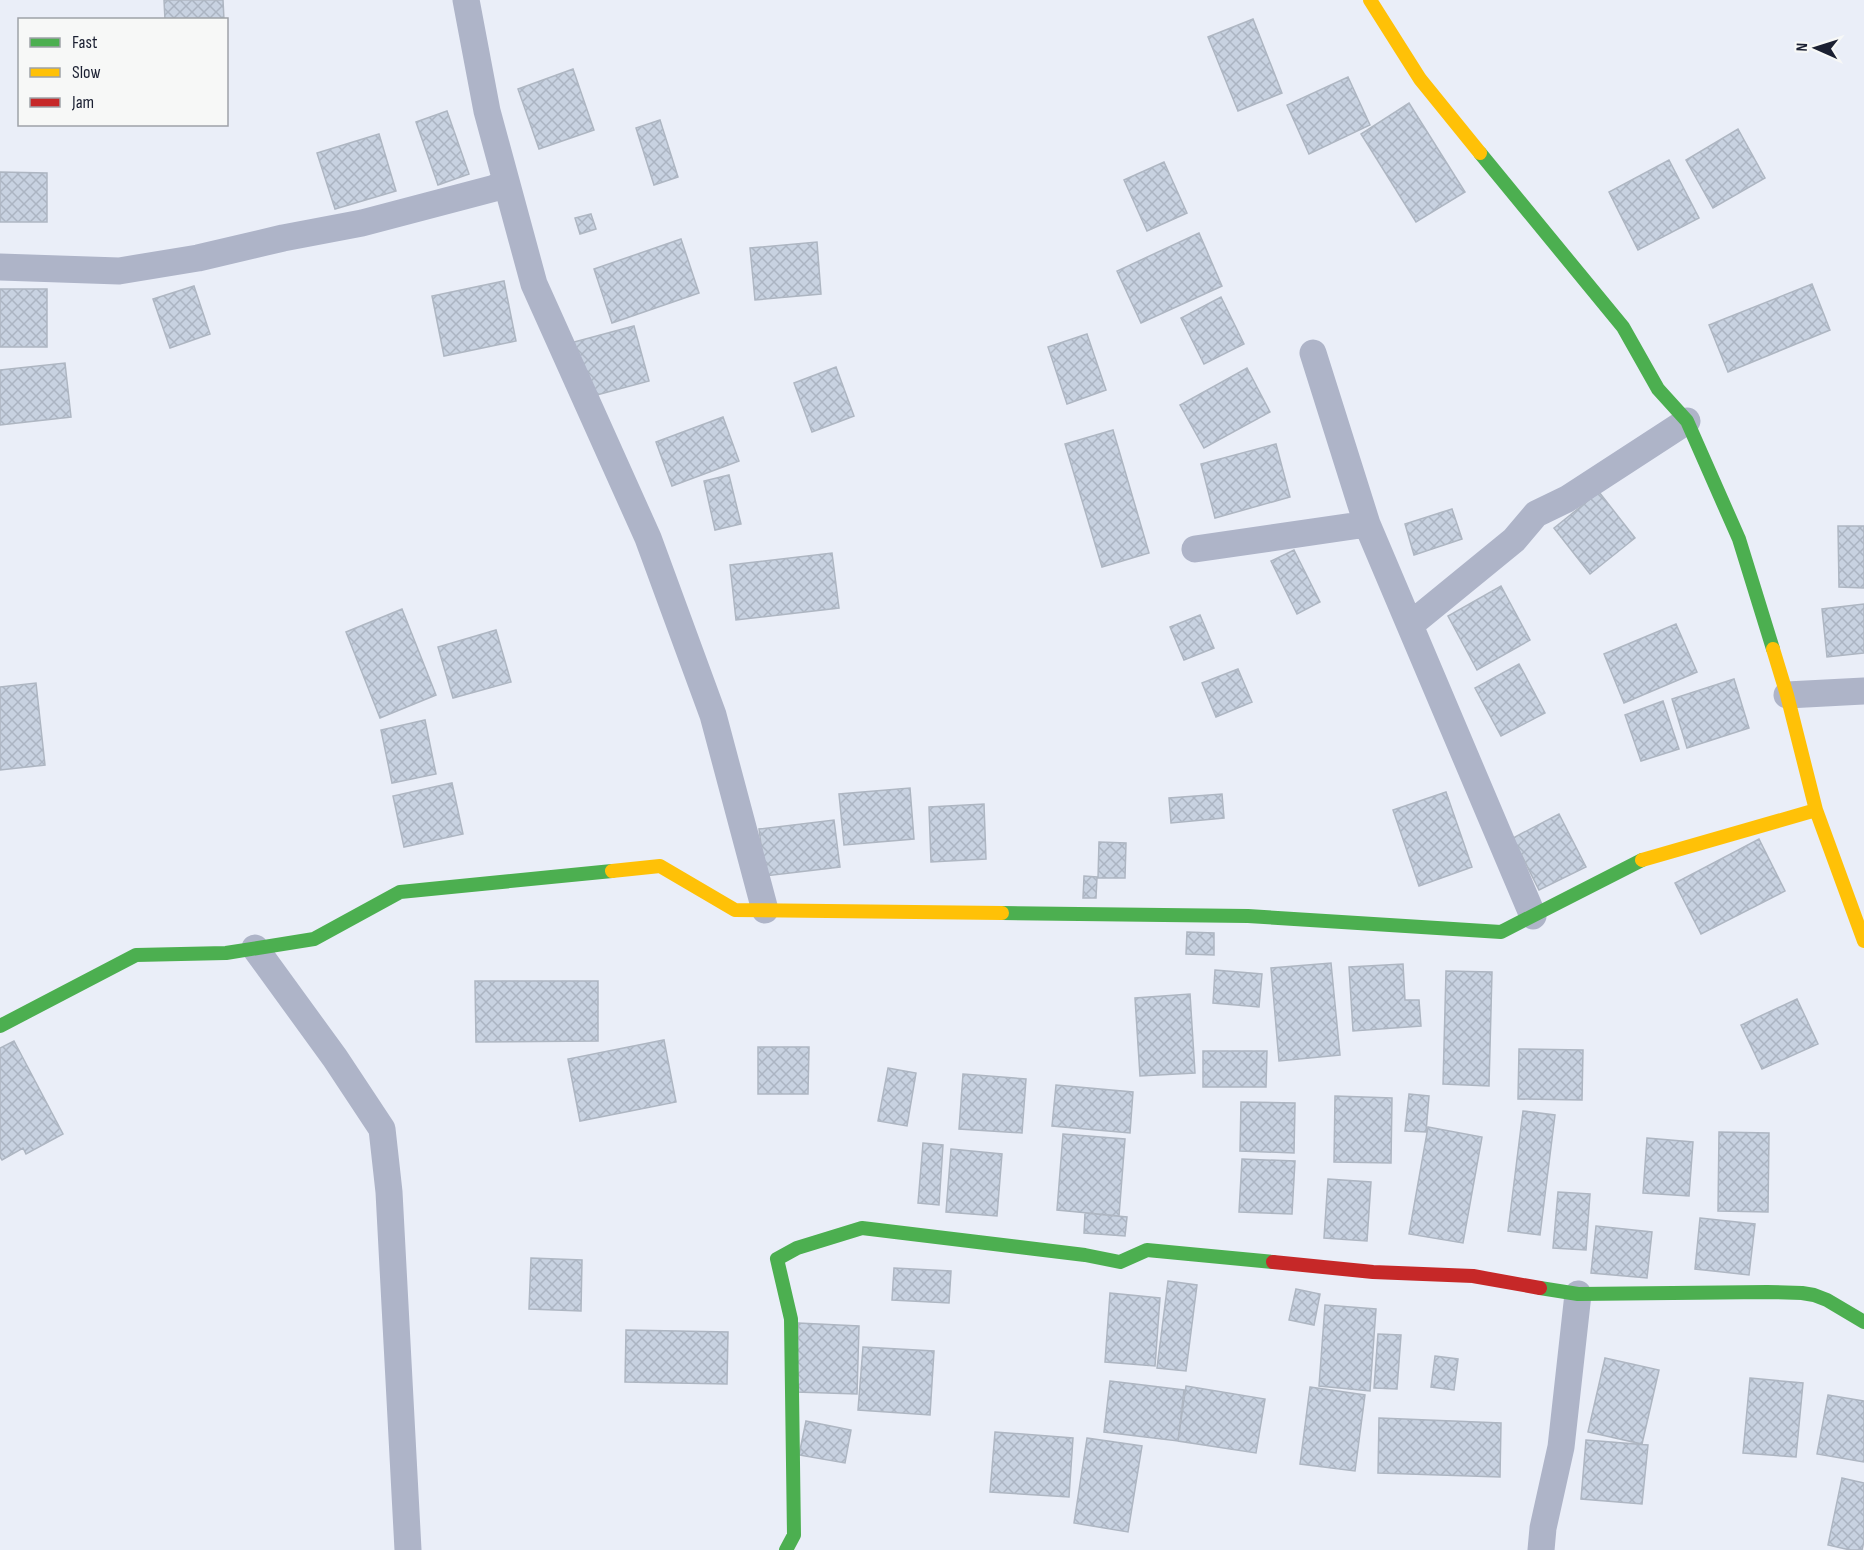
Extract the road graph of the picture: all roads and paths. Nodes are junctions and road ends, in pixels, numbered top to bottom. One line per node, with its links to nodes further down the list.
1 (466, 0): 3 (street)
2 (1370, 0): 6 (street)
3 (506, 181): 4 (street); 13 (street)
4 (0, 267)
5 (1313, 353): 7 (street)
6 (1687, 421): 9 (street); 11 (street)
7 (1367, 524): 8 (street); 9 (street)
8 (1195, 549)
9 (1410, 625): 14 (street)
10 (1864, 691): 11 (street)
11 (1787, 695): 12 (street)
12 (1816, 810): 14 (street); 15 (street)
13 (765, 910): 14 (street); 16 (street)
14 (1533, 916)
15 (1864, 941)
16 (255, 948): 17 (street); 20 (street)
17 (0, 1026)
18 (1578, 1294): 19 (street); 21 (street); 22 (street)
19 (1864, 1322)
20 (408, 1550)
21 (786, 1550)
22 (1541, 1550)

